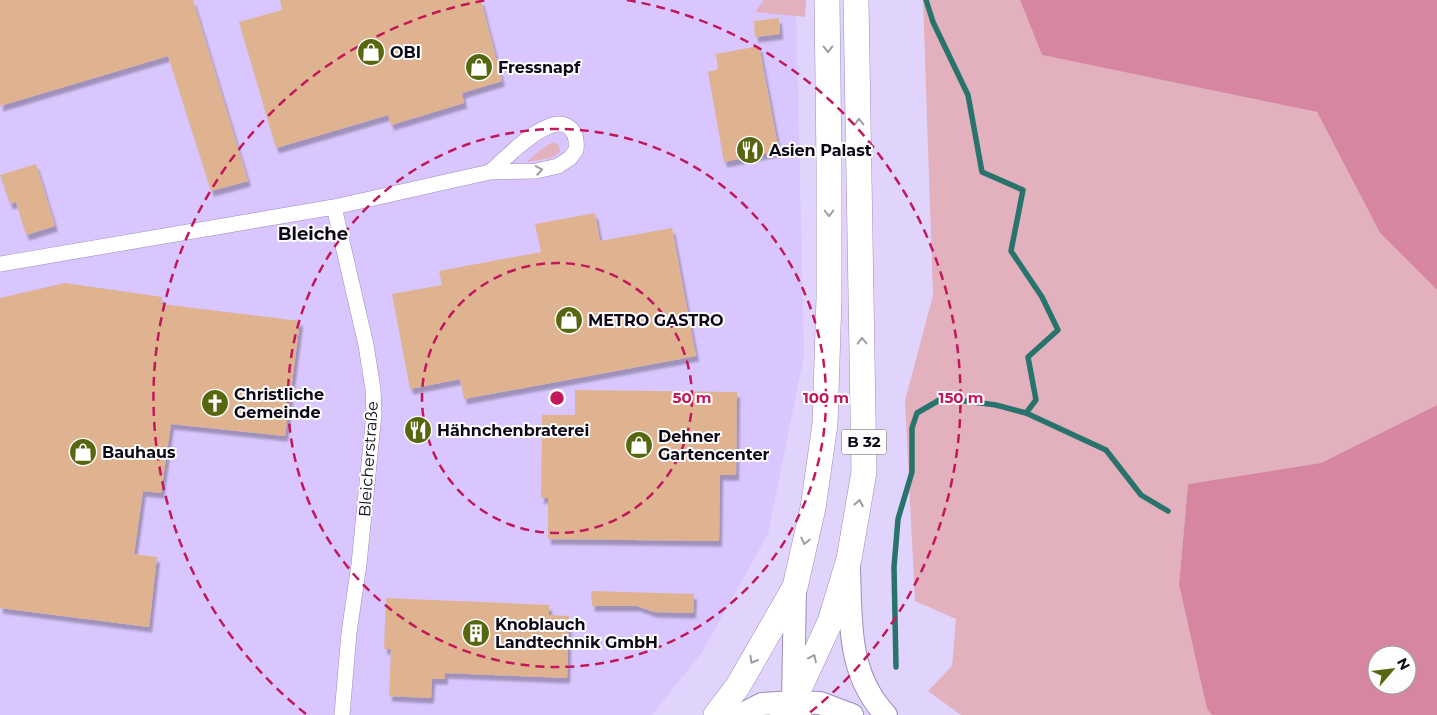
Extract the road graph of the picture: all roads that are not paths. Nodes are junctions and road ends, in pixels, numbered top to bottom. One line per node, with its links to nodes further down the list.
1 (827, 0): 7 (main road, B 32, one-way to 7)
2 (856, 0): 6 (main road, B 32, one-way to 2)
3 (490, 172): 3 (street, one-way to 3); 4 (street)
4 (334, 207): 5 (street); 9 (street, Bleicherstraße)
5 (0, 264)
6 (849, 559): 8 (main road, B 32, one-way to 6); 13 (main road)
7 (795, 587): 8 (main road); 10 (main road, B 32, one-way to 10)
8 (792, 711): 11 (main road); 12 (main road)
9 (342, 715)
10 (716, 715)
11 (741, 715)
12 (852, 715)
13 (886, 715)

